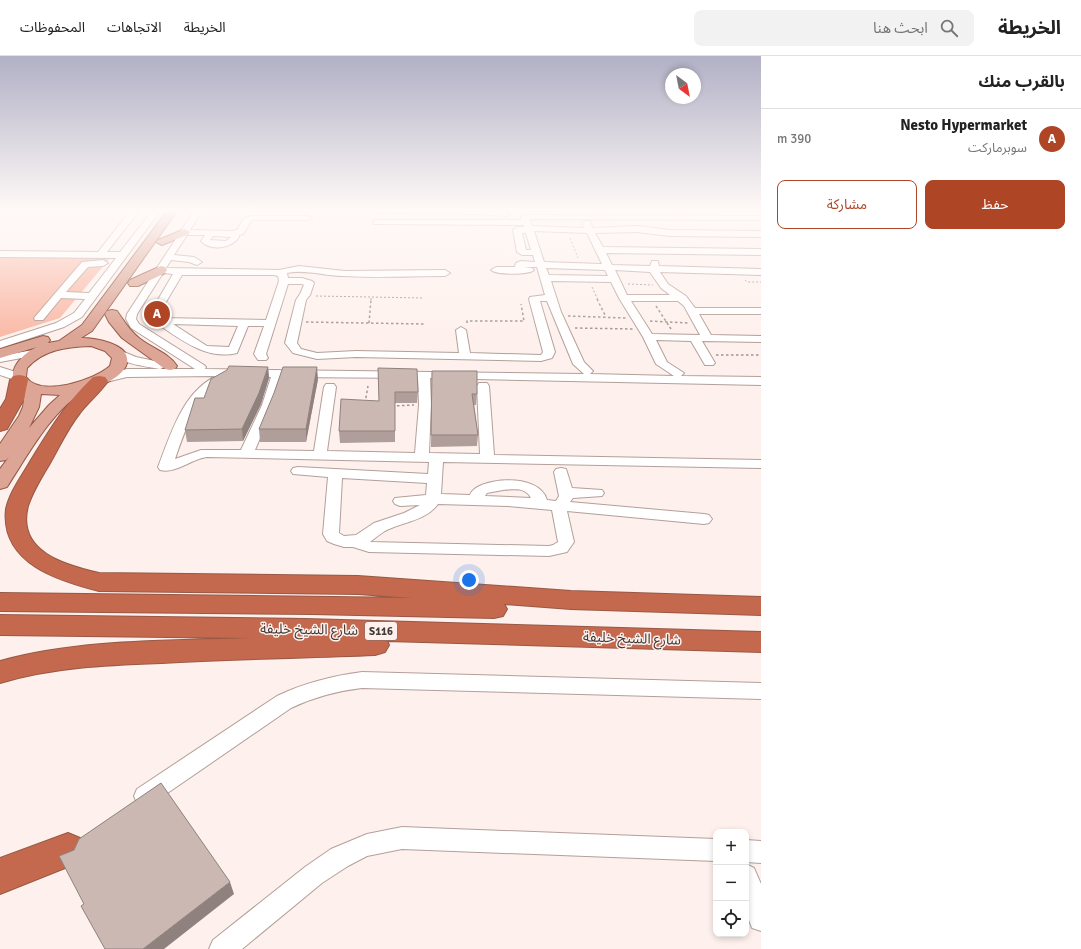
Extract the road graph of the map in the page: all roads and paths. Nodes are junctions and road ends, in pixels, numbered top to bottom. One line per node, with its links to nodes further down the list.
1 (748, 252): 19 (street)
2 (125, 253): 14 (street)
3 (134, 253): 14 (main road)
4 (144, 253): 28 (main road)
5 (155, 253): 15 (main road)
6 (177, 253): 16 (street)
7 (532, 253): 8 (street)
8 (537, 253): 24 (street)
9 (576, 253): 18 (path)
10 (600, 253): 21 (street)
11 (649, 253): 23 (street)
12 (0, 254): 13 (street)
13 (100, 255): 14 (street)
14 (120, 259): 28 (main road); 33 (street); 35 (street)
15 (149, 261): 16 (main road); 28 (main road)
16 (166, 262): 17 (street); 27 (street); 28 (main road); 86 (street)
17 (201, 262)
18 (581, 266): 21 (street); 24 (street)
19 (761, 266)
20 (279, 267): 26 (street); 27 (street); 34 (street); 53 (street)
21 (608, 268): 23 (street); 30 (street)
22 (496, 270): 24 (street)
23 (654, 270): 25 (street); 32 (street)
24 (543, 271): 29 (street); 38 (street)
25 (761, 272)
26 (446, 273)
27 (177, 275): 49 (street)
28 (131, 278): 31 (main road); 59 (main road)
29 (588, 278): 30 (street); 46 (path)
30 (615, 281): 32 (path); 39 (street)
31 (119, 286): 35 (main road); 59 (main road)
32 (664, 286): 41 (street)
33 (59, 295): 35 (street); 47 (street)
34 (305, 295): 36 (path); 50 (street)
35 (93, 296): 67 (street)
36 (372, 297): 37 (path); 54 (path)
37 (424, 298)
38 (552, 298): 44 (street); 69 (street)
39 (624, 298): 40 (street); 48 (street)
40 (651, 298): 41 (street); 52 (path)
41 (682, 298): 43 (street)
42 (521, 304): 58 (path)
43 (692, 311): 45 (street); 56 (street)
44 (556, 312): 46 (path); 57 (street)
45 (761, 312)
46 (606, 317): 48 (path)
47 (39, 318)
48 (637, 320): 52 (path); 60 (street)
49 (161, 321): 51 (street); 51 (street)
50 (296, 321): 54 (path); 62 (street)
51 (244, 322): 53 (street)
52 (666, 322): 56 (path); 63 (path)
53 (270, 323): 61 (street)
54 (369, 323): 55 (path)
55 (425, 324)
56 (699, 324): 65 (street)
57 (564, 328): 60 (path); 70 (street)
58 (461, 330): 77 (street)
59 (107, 332): 68 (main road); 68 (main road); 72 (main road); 81 (street); 81 (main road); 96 (main road)
60 (646, 333): 63 (street); 85 (street)
61 (265, 337): 62 (street); 76 (street)
62 (291, 337): 75 (street)
63 (676, 337): 64 (street)
64 (694, 338): 65 (street); 80 (street)
65 (707, 338): 66 (street)
66 (761, 339)
67 (0, 345)
68 (59, 345): 71 (main road)
69 (548, 349): 70 (street); 78 (street)
70 (572, 350): 84 (street)
71 (39, 352): 79 (street); 95 (main road)
72 (0, 354)
73 (418, 355): 75 (street); 77 (street); 90 (street)
74 (761, 355): 80 (path)
75 (323, 356): 83 (street)
76 (262, 358): 82 (street); 88 (street)
77 (465, 358): 78 (street)
78 (515, 358): 89 (street)
79 (0, 359)
80 (707, 359)
81 (170, 366): 86 (street)
82 (249, 368): 86 (street); 88 (street)
83 (321, 369): 88 (street); 90 (street)
84 (580, 369): 85 (street); 89 (street)
85 (661, 369): 93 (street)
86 (200, 370): 88 (street); 96 (street); 102 (street)
87 (0, 371): 95 (street)
88 (283, 371): 90 (street); 104 (street)
89 (517, 371): 91 (street)
90 (422, 372): 91 (street); 92 (street); 107 (street)
91 (500, 374): 92 (street); 94 (street); 99 (street)
92 (469, 375): 99 (street)
93 (761, 375)
94 (761, 381)
95 (23, 382): 96 (main road); 101 (highway); 106 (main road)
96 (94, 382): 114 (main road); 122 (highway)
97 (330, 386): 105 (street)
98 (368, 386): 100 (path)
99 (483, 386): 108 (street)
100 (365, 406)
101 (0, 425)
102 (174, 442): 103 (street); 103 (street)
103 (207, 453): 104 (street)
104 (246, 454): 105 (street)
105 (320, 455): 107 (street)
106 (0, 456)
107 (429, 458): 108 (street); 113 (street)
108 (487, 459): 109 (street)
109 (761, 464)
110 (298, 471): 112 (street)
111 (561, 472): 117 (street)
112 (335, 474): 113 (street); 120 (street)
113 (434, 479): 116 (street)
114 (0, 483)
115 (597, 493): 117 (street)
116 (433, 499): 117 (street); 118 (street); 120 (street)
117 (563, 499): 119 (street); 120 (street)
118 (400, 501)
119 (704, 518)
120 (356, 541)
121 (0, 602): 123 (highway, شارع الشيخ خليفة / S116)
122 (761, 606)
123 (761, 613)
124 (0, 625): 125 (highway, شارع الشيخ خليفة / S116)
125 (434, 632): 126 (highway, شارع الشيخ خليفة / S116); 127 (highway)
126 (761, 642)
127 (0, 672)
128 (761, 691): 129 (street)
129 (133, 805)
130 (74, 845): 134 (highway); 136 (street)
131 (713, 850): 138 (street)
132 (749, 852): 133 (street)
133 (761, 852)
134 (0, 876)
135 (749, 885): 137 (street)
136 (0, 895)
137 (761, 919)
138 (222, 949)

